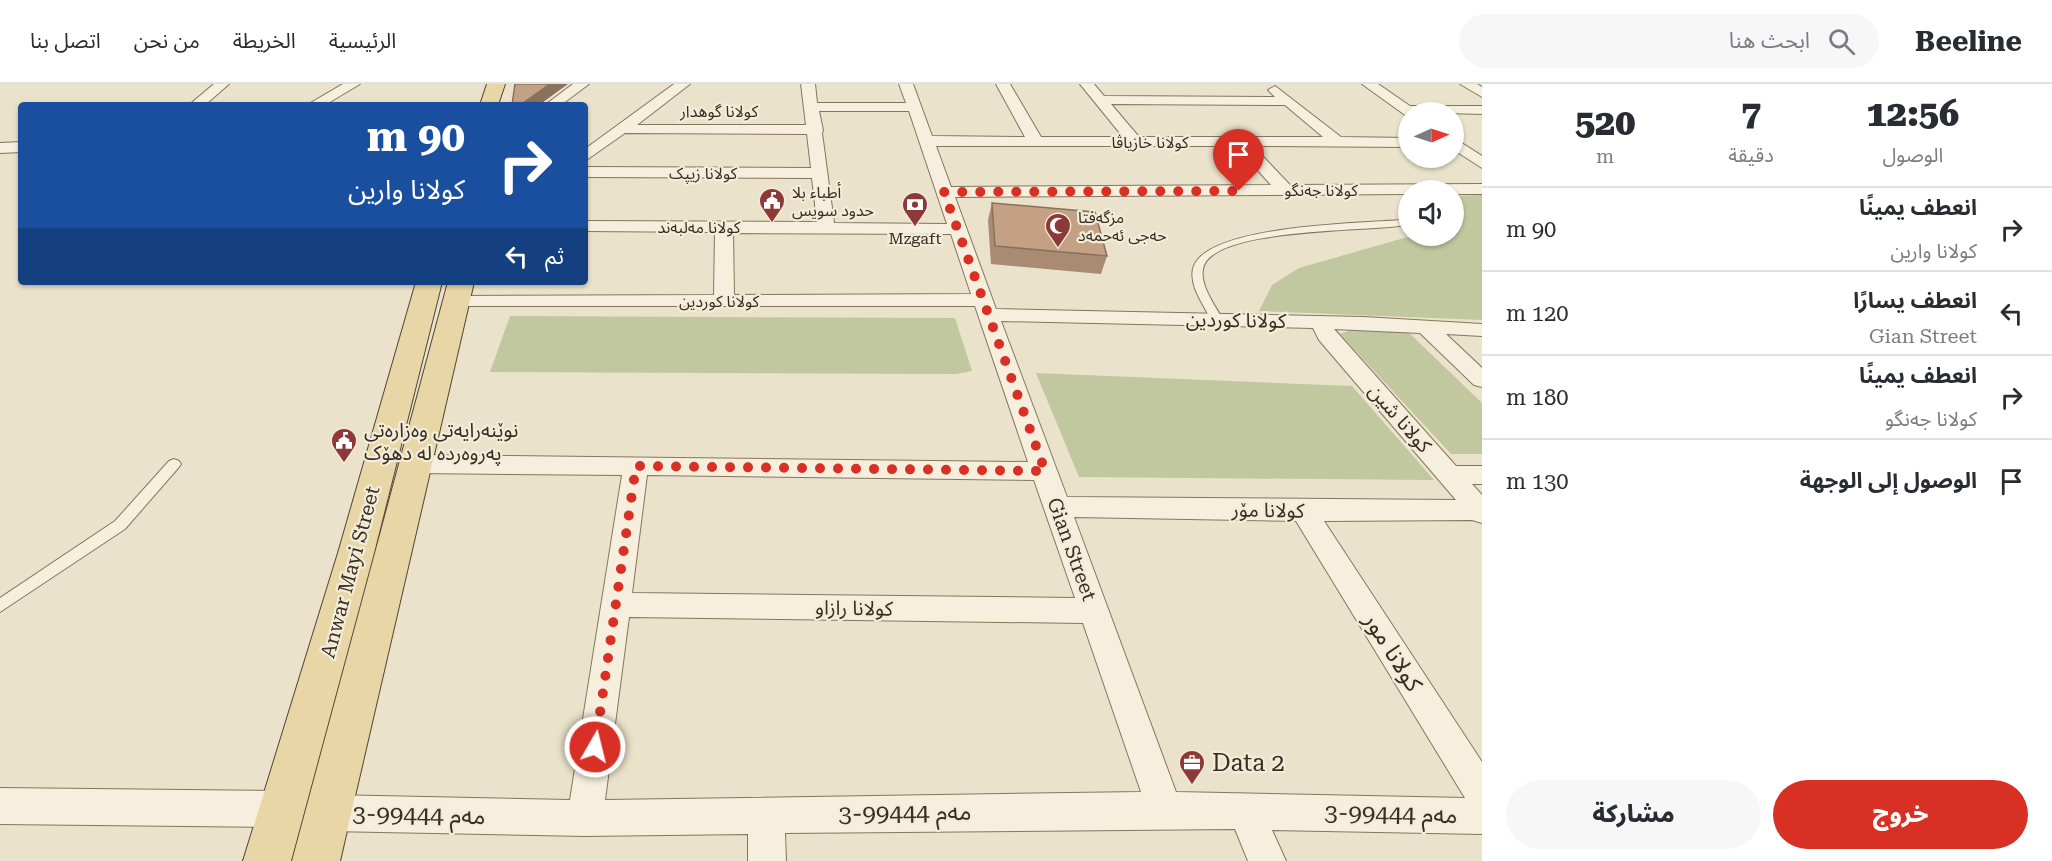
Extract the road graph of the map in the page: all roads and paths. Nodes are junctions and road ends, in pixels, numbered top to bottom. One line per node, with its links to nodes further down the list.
1 (222, 84): 17 (street)
2 (353, 84): 18 (street)
3 (496, 84): 19 (main road)
4 (514, 84): 20 (main road)
5 (582, 84): 21 (street)
6 (683, 84): 27 (street)
7 (808, 84): 23 (street)
8 (906, 84): 24 (street, Gian Street)
9 (1003, 84): 30 (street)
10 (1087, 84): 15 (street)
11 (1268, 84): 16 (street)
12 (1369, 84): 22 (street)
13 (1467, 84): 14 (street)
14 (1482, 93)
15 (1101, 100): 16 (street); 31 (street)
16 (1288, 101): 36 (street)
17 (200, 102)
18 (320, 102)
19 (490, 102)
20 (508, 102)
21 (556, 102)
22 (1398, 104)
23 (812, 107): 24 (street); 28 (street)
24 (915, 107): 29 (street, Gian Street)
25 (1464, 110): 26 (street)
26 (1482, 110)
27 (622, 129): 28 (street, کولانا گوهدار); 40 (street)
28 (816, 130): 43 (street)
29 (927, 141): 30 (street, کولانا خازیاڤا); 46 (street, Gian Street)
30 (1036, 142): 31 (street, کولانا خازیاڤا)
31 (1135, 142): 35 (street, کولانا خازیاڤا)
32 (1398, 142): 36 (street, کولانا خازیاڤا)
33 (1464, 142): 34 (street)
34 (1481, 142)
35 (1241, 143): 36 (street, کولانا خازیاڤا); 45 (street)
36 (1339, 143)
37 (18, 147): 38 (street)
38 (0, 148)
39 (1464, 150): 41 (street)
40 (588, 154)
41 (1482, 163)
42 (588, 172): 43 (street, کولانا زیپک)
43 (820, 174): 50 (street)
44 (1482, 189): 45 (street, کولانا جەنگو)
45 (1285, 190): 46 (street, کولانا جەنگو)
46 (944, 192): 51 (street, Gian Street)
47 (1398, 223): 55 (lane)
48 (588, 226): 49 (street, کولانا مەلبەند)
49 (724, 227): 50 (street, کولانا مەلبەند); 53 (street)
50 (826, 227): 51 (street, کولانا مەلبەند)
51 (956, 229): 54 (street, Gian Street)
52 (449, 289): 53 (street, کولانا کوردین); 61 (main road, Anwar Mayi Street); 74 (main road, Anwar Mayi Street)
53 (724, 301): 54 (street, کولانا کوردین)
54 (986, 307): 55 (street, کولانا کوردین); 63 (street, Gian Street)
55 (1218, 320): 56 (street, کولانا کوردین)
56 (1320, 322): 57 (street, کولانا کوردین); 64 (street, کولانا شین)
57 (1425, 326): 58 (street, کولانا کوردین); 59 (street)
58 (1482, 330)
59 (1482, 380)
60 (174, 464): 70 (lane)
61 (415, 464): 62 (street); 77 (main road, Anwar Mayi Street)
62 (636, 466): 63 (street); 69 (street)
63 (1045, 471): 66 (street, Gian Street)
64 (1449, 475): 65 (street); 68 (street, کولانا شین)
65 (1482, 475)
66 (1057, 507): 67 (street, کولانا مۆر); 71 (street, Gian Street)
67 (1304, 511): 68 (street, کولانا مۆر); 72 (street, کولانا مور)
68 (1481, 512)
69 (615, 605): 71 (street, کولانا رازاو); 80 (street)
70 (0, 606)
71 (1094, 611): 75 (street, Gian Street)
72 (1482, 793)
73 (0, 806): 74 (street)
74 (284, 809): 81 (main road, Anwar Mayi Street)
75 (1165, 810): 76 (street, مەم 99444-3); 78 (street, مەم 99444-3)
76 (1246, 812): 79 (street, مەم 99444-3); 84 (street)
77 (329, 813): 80 (street, مەم 99444-3); 82 (main road, Anwar Mayi Street)
78 (766, 815): 80 (street, مەم 99444-3); 83 (street)
79 (1482, 816)
80 (585, 818)
81 (267, 861)
82 (316, 861)
83 (767, 861)
84 (1267, 861)

